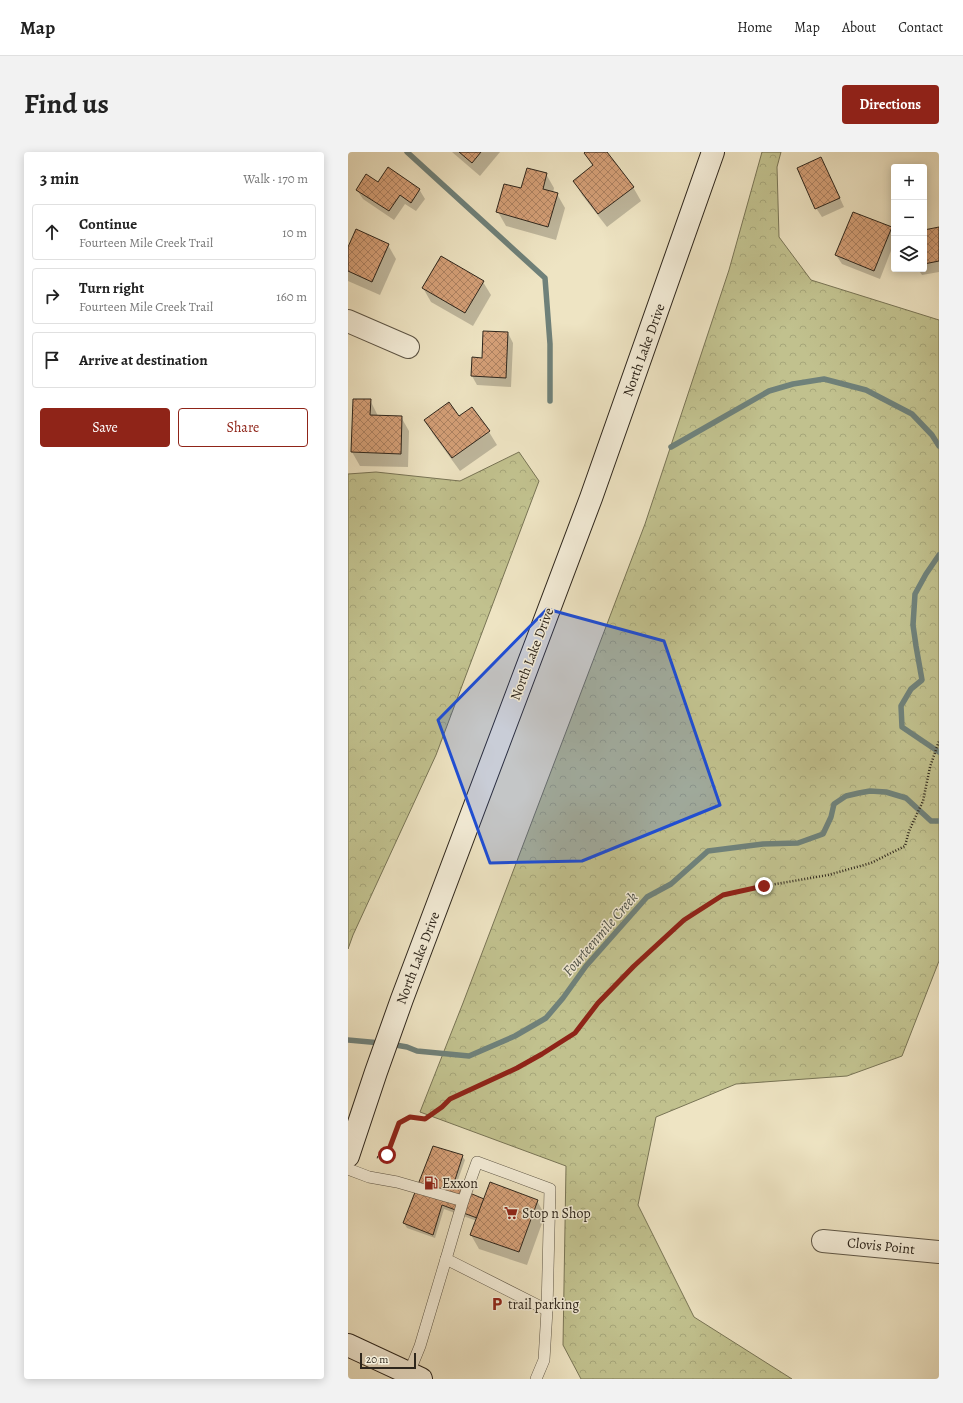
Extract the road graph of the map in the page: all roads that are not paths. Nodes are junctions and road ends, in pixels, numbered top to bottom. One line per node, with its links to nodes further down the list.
1 (713, 152): 4 (main road, North Lake Drive)
2 (348, 321): 3 (main road)
3 (408, 347)
4 (348, 1156)
5 (348, 1170): 6 (lane)
6 (463, 1201): 9 (lane); 10 (lane)
7 (823, 1240): 8 (main road, Clovis Point)
8 (939, 1252)
9 (446, 1259): 10 (lane); 12 (lane)
10 (546, 1310): 13 (lane)
11 (348, 1345): 12 (main road)
12 (415, 1376)
13 (536, 1379)

